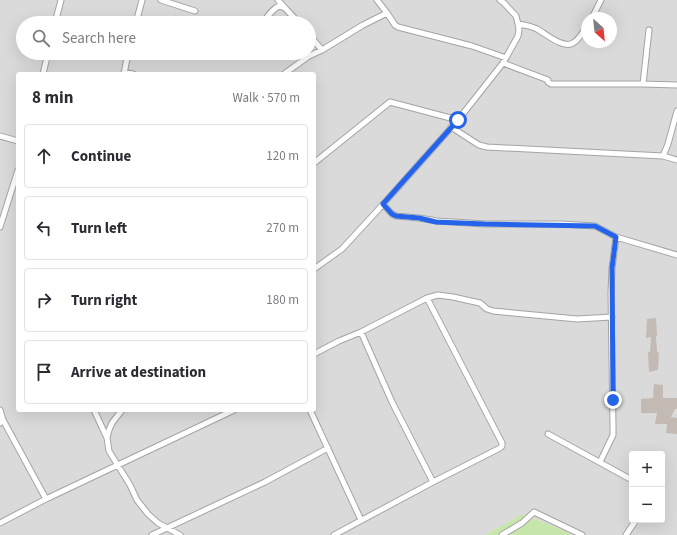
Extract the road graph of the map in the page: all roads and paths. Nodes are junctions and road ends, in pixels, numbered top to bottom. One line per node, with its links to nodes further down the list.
1 (61, 0): 12 (street)
2 (142, 0): 13 (street)
3 (161, 0): 9 (street)
4 (278, 0): 8 (street)
5 (377, 0): 11 (street)
6 (500, 0): 16 (street)
7 (601, 0): 10 (street)
8 (285, 8): 14 (street); 15 (street)
9 (195, 11)
10 (595, 12)
11 (387, 13): 20 (street); 25 (street)
12 (57, 16)
13 (138, 16)
14 (267, 16)
15 (292, 16)
16 (518, 24): 18 (street); 25 (street)
17 (649, 30): 29 (street)
18 (581, 34)
19 (316, 43): 20 (street)
20 (322, 50): 21 (street)
21 (316, 53)
22 (46, 60): 26 (street)
23 (127, 60): 27 (street)
24 (303, 60): 28 (street)
25 (505, 60): 29 (street); 32 (street)
26 (43, 72)
27 (124, 72)
28 (287, 72)
29 (643, 84): 30 (street)
30 (677, 85)
31 (677, 111): 36 (street)
32 (458, 120): 33 (street); 38 (street)
33 (451, 128): 36 (street); 40 (street)
34 (0, 136): 35 (street)
35 (16, 140)
36 (663, 156): 37 (street)
37 (677, 160)
38 (316, 161)
39 (16, 176): 41 (street)
40 (383, 204): 42 (street); 44 (street)
41 (0, 227)
42 (616, 237): 43 (street); 46 (street)
43 (677, 255)
44 (316, 268)
45 (427, 298): 46 (street); 47 (street); 61 (street)
46 (612, 317): 58 (street)
47 (361, 332): 48 (street); 61 (street)
48 (316, 353)
49 (0, 410): 54 (street)
50 (95, 412): 56 (street)
51 (120, 412): 56 (street)
52 (230, 412): 59 (street)
53 (311, 412): 57 (street)
54 (2, 422): 62 (street)
55 (548, 434): 58 (street)
56 (107, 438): 59 (street)
57 (328, 448): 63 (street); 66 (street)
58 (600, 462): 60 (street)
59 (117, 465): 62 (street); 66 (street)
60 (629, 478)
61 (433, 482): 63 (street)
62 (46, 499): 64 (street)
63 (361, 520): 69 (street)
64 (0, 523)
65 (634, 523): 72 (street)
66 (166, 528): 67 (street); 68 (street)
67 (152, 535)
68 (180, 535)
69 (334, 535)
70 (502, 535): 71 (street)
71 (582, 535)
72 (626, 535)

